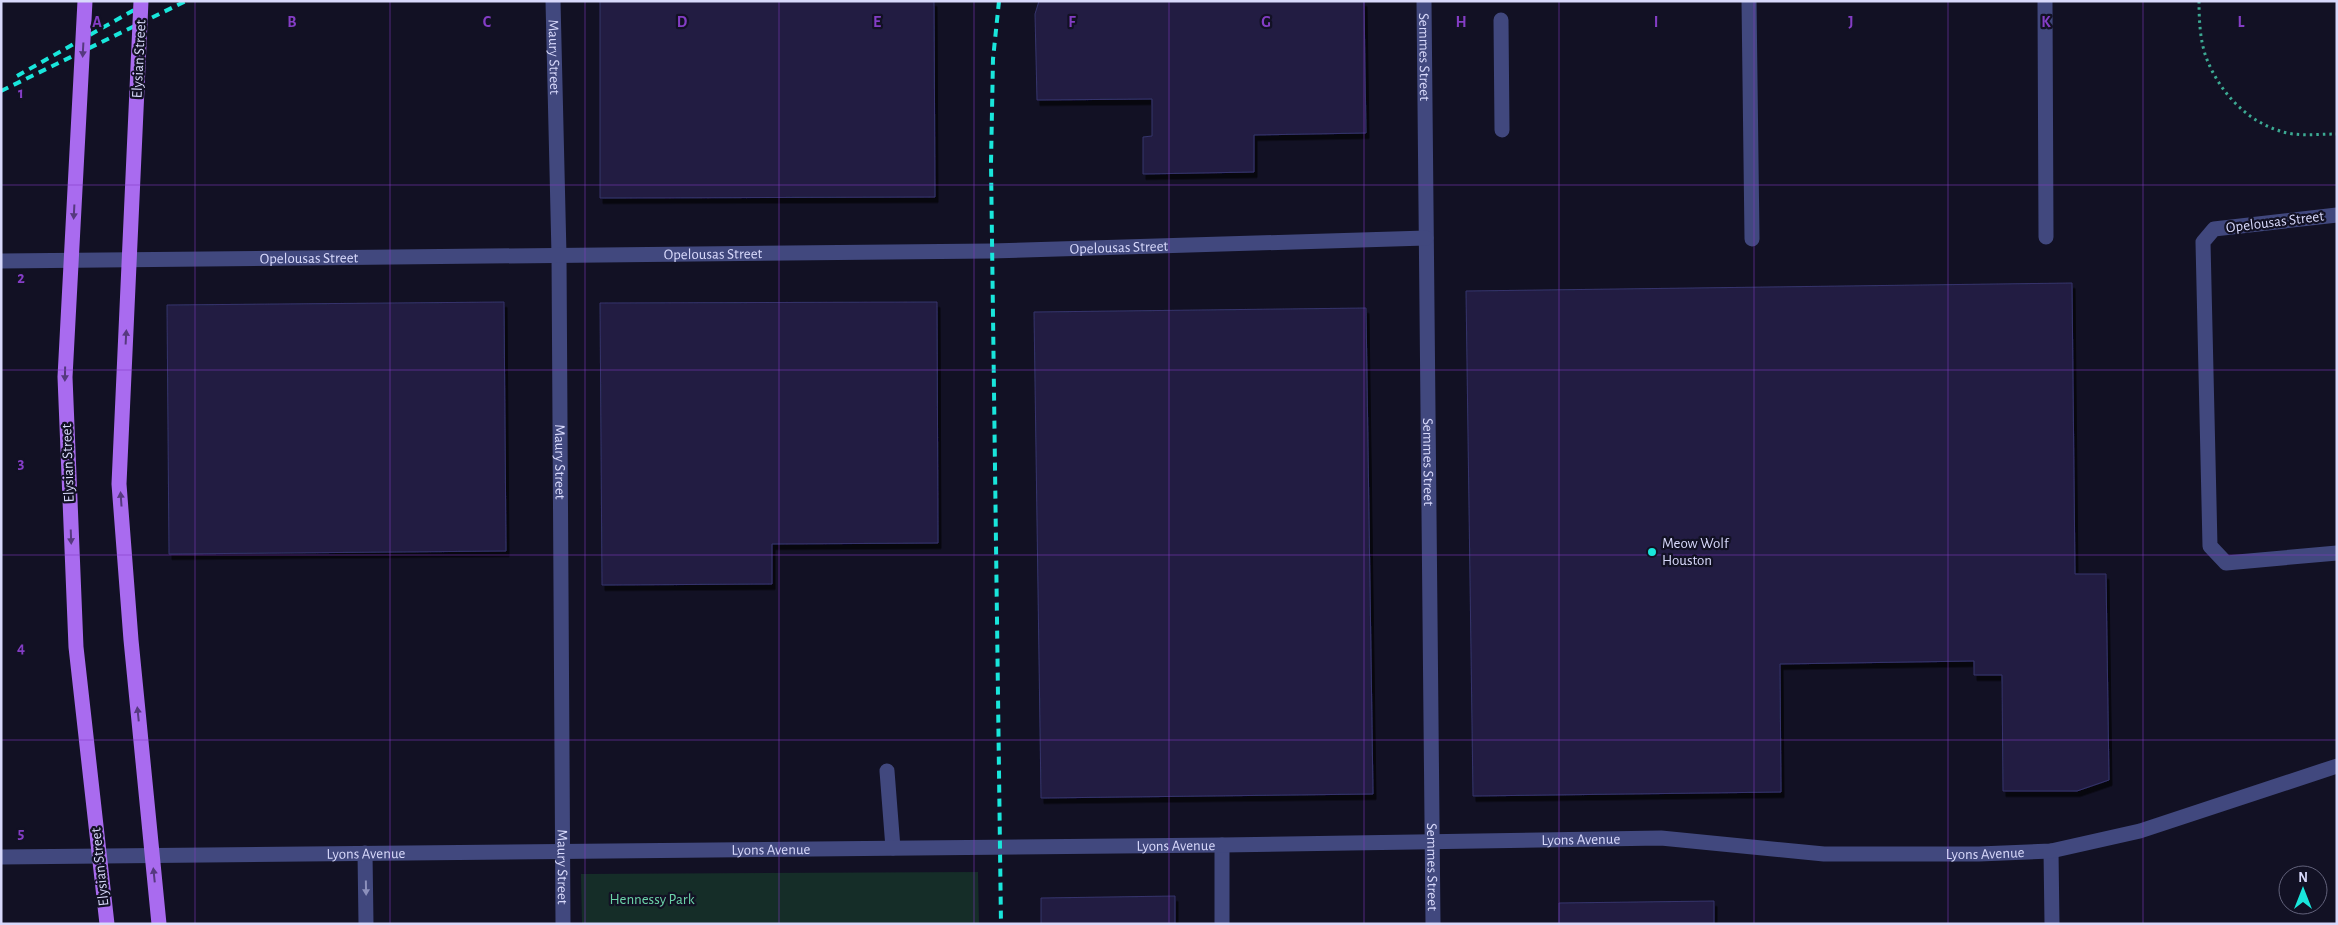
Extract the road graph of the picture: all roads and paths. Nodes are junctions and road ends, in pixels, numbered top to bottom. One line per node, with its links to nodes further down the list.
1 (85, 1): 27 (main road, Elysian Street, one-way to 27, bridge)
2 (141, 1): 28 (main road, Elysian Street, one-way to 2, bridge)
3 (553, 1): 15 (street, Maury Street)
4 (1424, 1): 13 (street, Semmes Street)
5 (1750, 1): 14 (street)
6 (2045, 1): 12 (street)
7 (2199, 1): 10 (path)
8 (1501, 20): 9 (street)
9 (1502, 130)
10 (2337, 134)
11 (2337, 215): 17 (street, Opelousas Street)
12 (2046, 237)
13 (1426, 238): 15 (street, Opelousas Street); 20 (street, Semmes Street)
14 (1752, 239)
15 (559, 255): 16 (street, Opelousas Street); 23 (street, Maury Street)
16 (1, 261)
17 (2337, 553)
18 (2337, 766): 24 (street, Lyons Avenue)
19 (887, 771): 22 (street)
20 (1432, 843): 21 (street, Lyons Avenue); 24 (street, Lyons Avenue); 32 (street, Semmes Street)
21 (1222, 845): 22 (street, Lyons Avenue); 31 (street)
22 (893, 848): 23 (street, Lyons Avenue)
23 (562, 851): 25 (street, Lyons Avenue); 30 (street, Maury Street)
24 (2051, 851): 33 (street)
25 (365, 853): 26 (street, Lyons Avenue); 29 (street, one-way to 29)
26 (1, 857)
27 (107, 924)
28 (159, 924)
29 (366, 924)
30 (563, 924)
31 (1222, 924)
32 (1433, 924)
33 (2052, 924)

